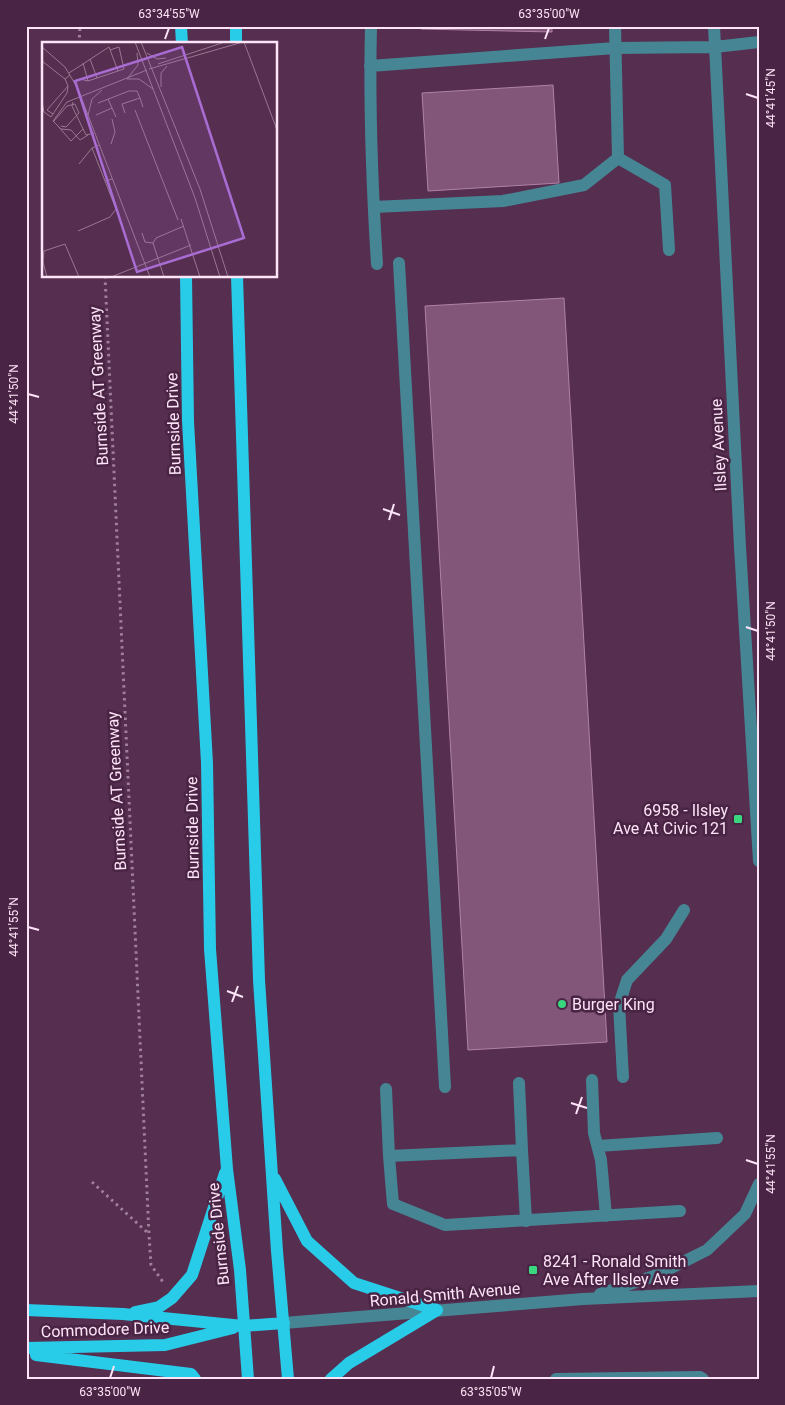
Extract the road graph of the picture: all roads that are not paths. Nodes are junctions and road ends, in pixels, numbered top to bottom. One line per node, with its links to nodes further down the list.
1 (181, 26): 6 (main road)
2 (236, 26): 7 (main road)
3 (371, 26): 11 (street)
4 (615, 26): 10 (street)
5 (714, 26): 9 (street, Ilsley Avenue)
6 (182, 42)
7 (236, 42)
8 (759, 42): 9 (street)
9 (715, 47): 10 (street); 19 (street, Ilsley Avenue)
10 (615, 48): 11 (street); 12 (street)
11 (370, 66): 13 (street)
12 (618, 158): 13 (street); 14 (street)
13 (374, 207): 16 (street)
14 (668, 250)
15 (399, 263): 25 (street)
16 (378, 264)
17 (186, 278): 31 (main road, Burnside Drive)
18 (237, 278): 32 (main road)
19 (753, 676): 20 (street, Ilsley Avenue)
20 (759, 861)
21 (684, 910): 22 (street)
22 (623, 1077)
23 (592, 1080): 28 (street)
24 (519, 1083): 29 (street)
25 (445, 1087)
26 (386, 1089): 30 (street)
27 (717, 1138): 28 (street)
28 (598, 1146): 35 (street)
29 (522, 1150): 30 (street); 36 (street)
30 (389, 1156): 36 (street)
31 (227, 1169): 41 (main road); 43 (main road, Burnside Drive)
32 (272, 1174): 40 (main road); 42 (main road)
33 (759, 1184): 38 (street)
34 (680, 1211): 35 (street)
35 (606, 1216): 36 (street)
36 (526, 1221)
37 (759, 1291): 38 (street, Ronald Smith Avenue)
38 (583, 1299): 40 (street, Ronald Smith Avenue)
39 (26, 1310): 41 (main road, Commodore Drive)
40 (437, 1310): 42 (street, Ronald Smith Avenue); 51 (main road)
41 (123, 1314): 43 (main road, Commodore Drive)
42 (284, 1323): 43 (main road, Commodore Drive); 50 (main road)
43 (243, 1326): 44 (main road, Commodore Drive); 49 (main road, Burnside Drive)
44 (26, 1348)
45 (26, 1354): 48 (main road)
46 (631, 1378): 47 (street); 52 (street)
47 (701, 1378)
48 (195, 1379)
49 (248, 1379)
50 (288, 1379)
51 (331, 1379)
52 (556, 1379)

